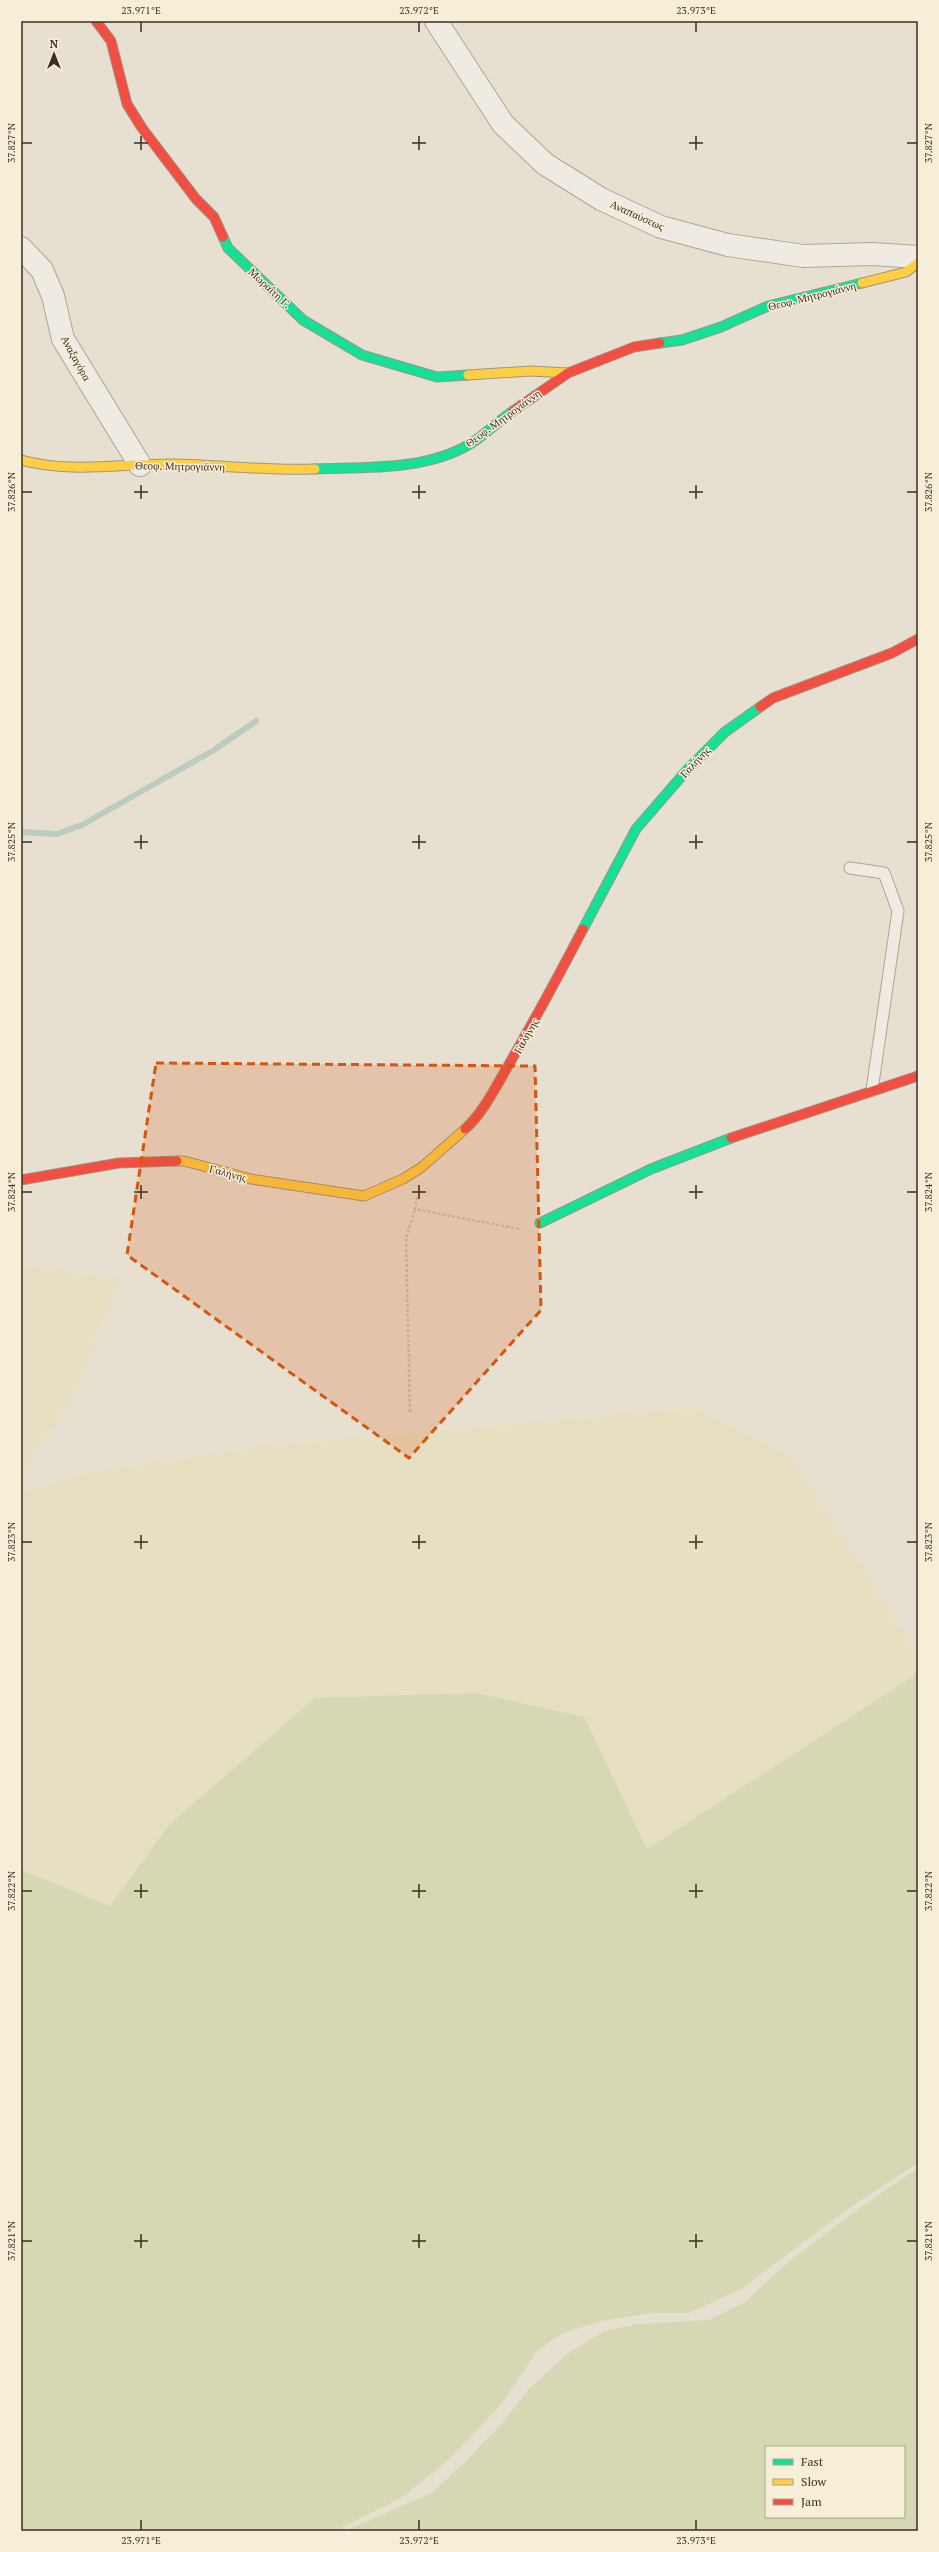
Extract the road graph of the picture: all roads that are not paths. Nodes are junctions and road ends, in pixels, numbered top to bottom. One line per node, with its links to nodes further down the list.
1 (96, 21): 6 (street, Μωραΐτη Γ.)
2 (436, 21): 4 (street, Αναπαύσεως)
3 (21, 248): 8 (street, Αναξαγόρα)
4 (918, 257)
5 (918, 263): 6 (street, Θεοφ. Μητρογιάννη)
6 (568, 372): 8 (street, Θεοφ. Μητρογιάννη)
7 (21, 460): 8 (street, Θεοφ. Μητρογιάννη)
8 (140, 465)
9 (918, 639): 13 (street, Γαλήνης)
10 (850, 868): 12 (lane)
11 (918, 1076): 12 (street)
12 (872, 1090): 14 (street)
13 (21, 1180)
14 (540, 1223)

